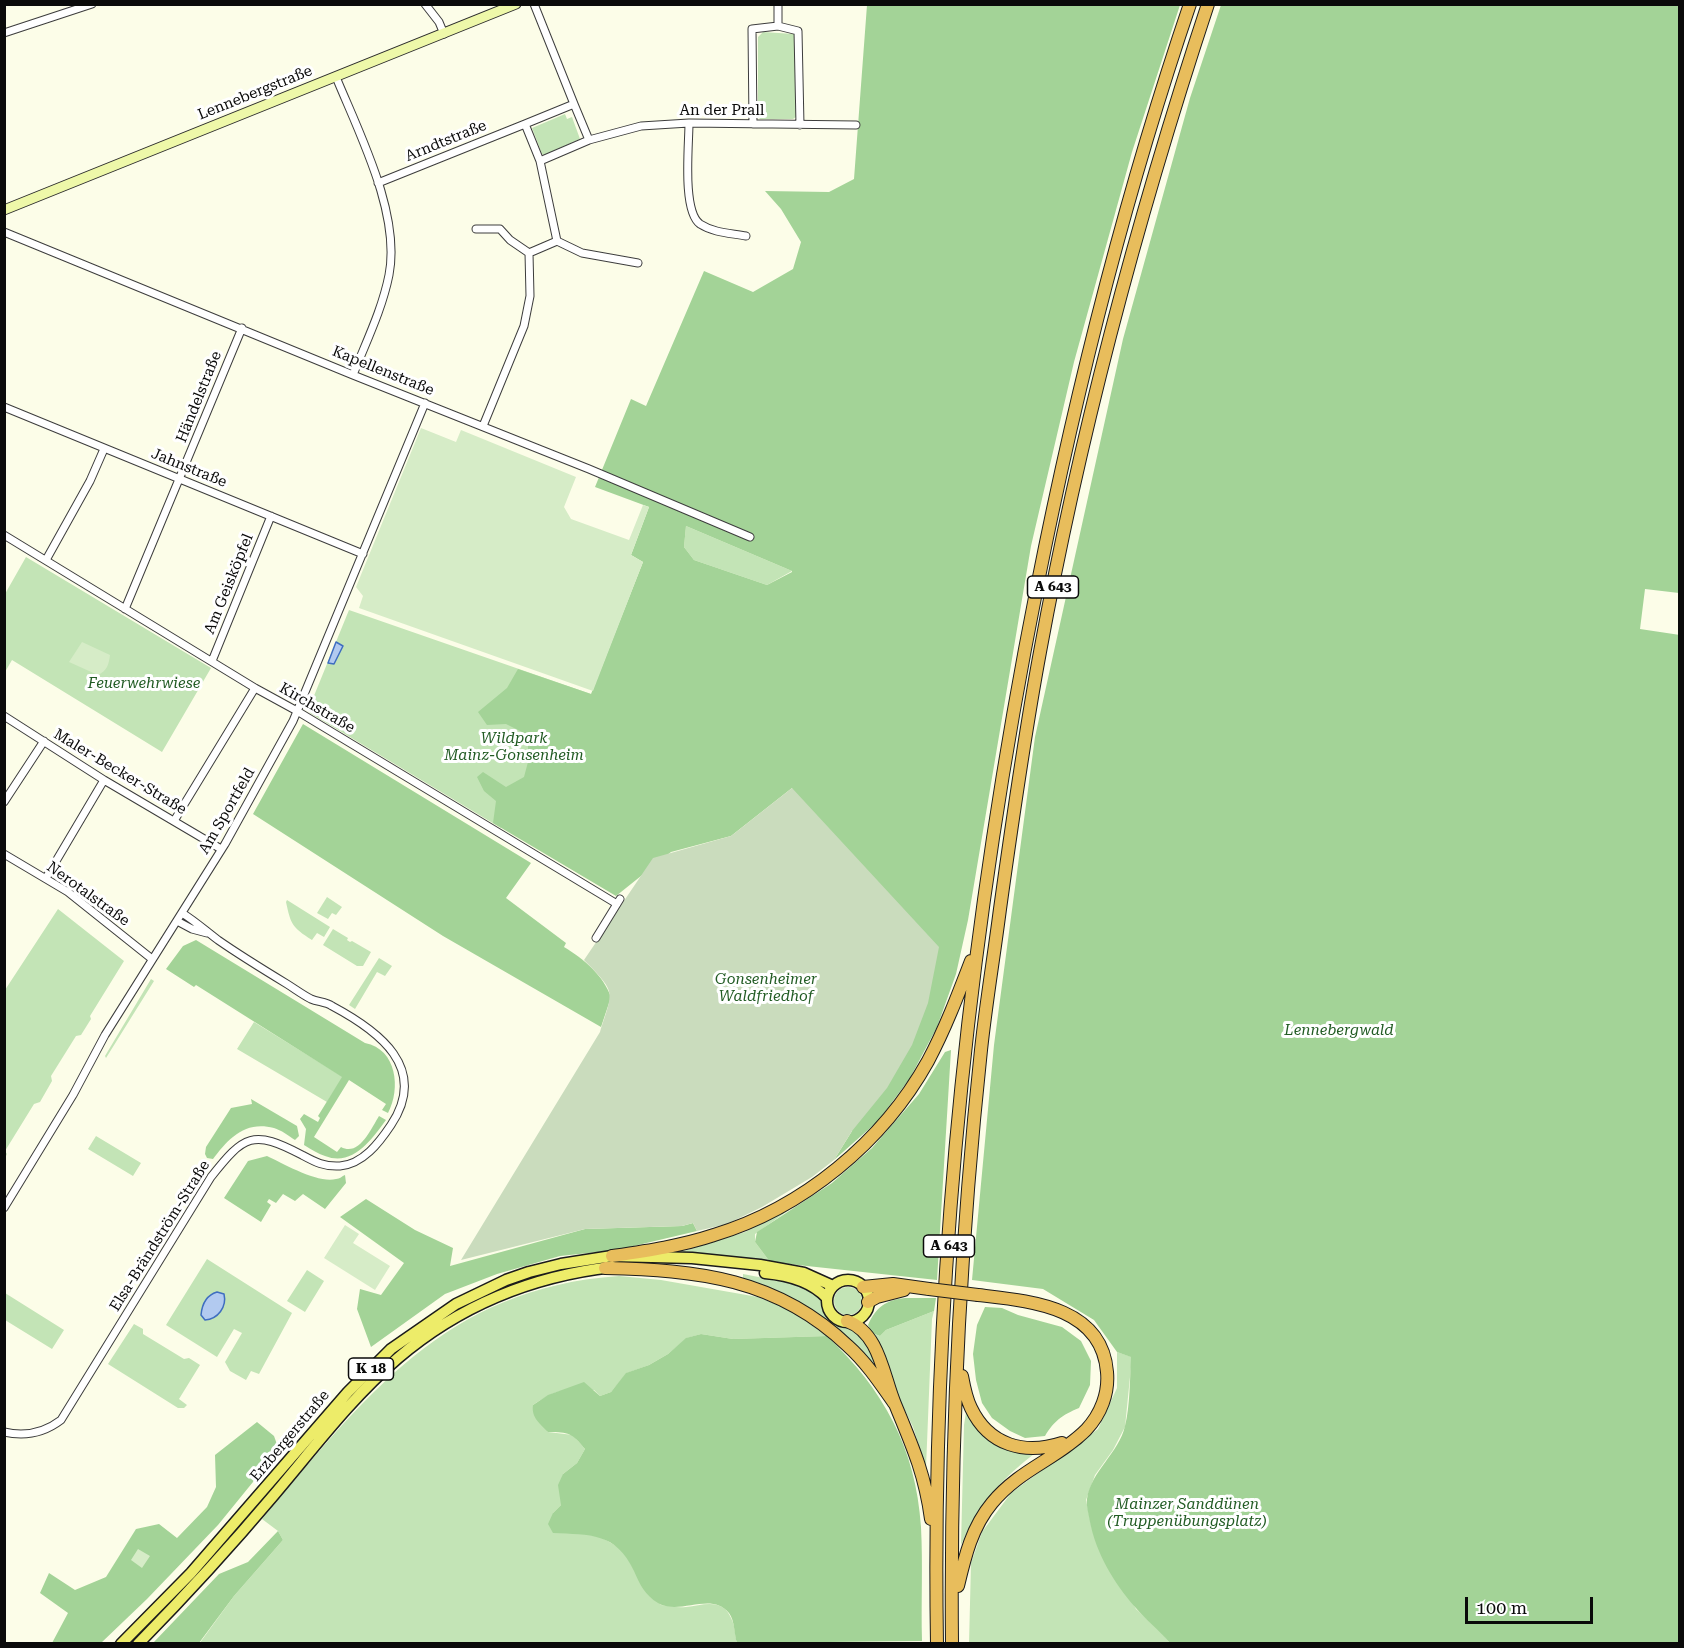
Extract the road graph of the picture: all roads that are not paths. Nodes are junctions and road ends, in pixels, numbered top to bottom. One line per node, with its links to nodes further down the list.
1 (92, 4): 9 (street)
2 (425, 4): 10 (street)
3 (516, 4): 10 (main road, Lennebergstraße)
4 (534, 4): 12 (street)
5 (778, 4): 8 (street)
6 (1190, 4): 56 (highway, A 643)
7 (1208, 4): 67 (highway, A 643)
8 (778, 26): 15 (street); 16 (street)
9 (4, 33)
10 (444, 34): 11 (main road, Lennebergstraße)
11 (336, 77): 20 (street); 21 (main road, Lennebergstraße)
12 (573, 104): 14 (street, Arndtstraße); 18 (street)
13 (689, 123): 15 (street, An der Prall); 18 (street, An der Prall); 24 (street)
14 (525, 124): 19 (street); 20 (street, Arndtstraße)
15 (753, 124): 16 (street, An der Prall)
16 (800, 125): 17 (street, An der Prall)
17 (856, 125)
18 (589, 140): 19 (street, An der Prall)
19 (540, 161): 25 (street)
20 (378, 183): 29 (street)
21 (4, 210)
22 (476, 229): 26 (street)
23 (4, 232): 28 (street, Kapellenstraße)
24 (746, 236)
25 (557, 241): 26 (street); 27 (street)
26 (529, 254): 32 (street)
27 (638, 263)
28 (242, 328): 29 (street, Kapellenstraße); 34 (street, Händelstraße)
29 (353, 375): 30 (street, Kapellenstraße)
30 (425, 403): 32 (street, Kapellenstraße); 38 (street, Am Sportfeld)
31 (4, 407): 33 (street, Jahnstraße)
32 (483, 426): 37 (street, Kapellenstraße)
33 (104, 449): 34 (street, Jahnstraße); 39 (street)
34 (180, 479): 35 (street, Jahnstraße); 40 (street, Händelstraße)
35 (271, 516): 38 (street, Jahnstraße); 41 (street, Am Geisköpfel)
36 (4, 535): 39 (street, Kirchstraße)
37 (750, 537)
38 (363, 554): 43 (street, Am Sportfeld)
39 (46, 560): 40 (street, Kirchstraße)
40 (125, 609): 41 (street, Kirchstraße)
41 (212, 661): 42 (street, Kirchstraße)
42 (255, 688): 43 (street, Kirchstraße); 48 (street)
43 (297, 711): 49 (street, Am Sportfeld); 55 (street, Kirchstraße)
44 (4, 716): 45 (street, Maler-Becker-Straße)
45 (44, 741): 46 (street, Maler-Becker-Straße); 47 (street)
46 (104, 780): 48 (street, Maler-Becker-Straße); 51 (street)
47 (4, 802)
48 (174, 821): 49 (street, Maler-Becker-Straße)
49 (221, 849): 52 (street, Am Sportfeld)
50 (4, 854): 51 (street, Nerotalstraße)
51 (46, 878): 57 (street, Nerotalstraße)
52 (182, 913): 53 (street, Am Sportfeld); 54 (street, Elsa-Brändström-Straße)
53 (177, 921): 54 (street, Elsa-Brändström-Straße); 57 (street, Am Sportfeld)
54 (211, 935): 70 (street, Elsa-Brändström-Straße)
55 (596, 938)
56 (977, 943): 59 (highway); 71 (highway, A 643)
57 (152, 959): 58 (street, Am Sportfeld)
58 (4, 1208)
59 (612, 1256): 61 (main road, Erzbergerstraße); 73 (main road, Erzbergerstraße / K 18)
60 (605, 1268): 64 (main road, Erzbergerstraße); 68 (highway); 74 (main road, Erzbergerstraße / K 18)
61 (833, 1286): 62 (main road); 64 (main road)
62 (863, 1287): 63 (highway); 65 (main road)
63 (929, 1289): 65 (highway); 69 (highway, bridge)
64 (827, 1298): 66 (main road)
65 (868, 1302): 66 (main road)
66 (847, 1321): 68 (highway)
67 (958, 1362): 69 (highway); 72 (highway, A 643)
68 (894, 1403): 71 (highway)
69 (1084, 1431): 72 (highway)
70 (5, 1433)
71 (936, 1550): 75 (highway, A 643)
72 (952, 1611): 76 (highway, A 643)
73 (121, 1644)
74 (138, 1644)
75 (937, 1644)
76 (952, 1644)

